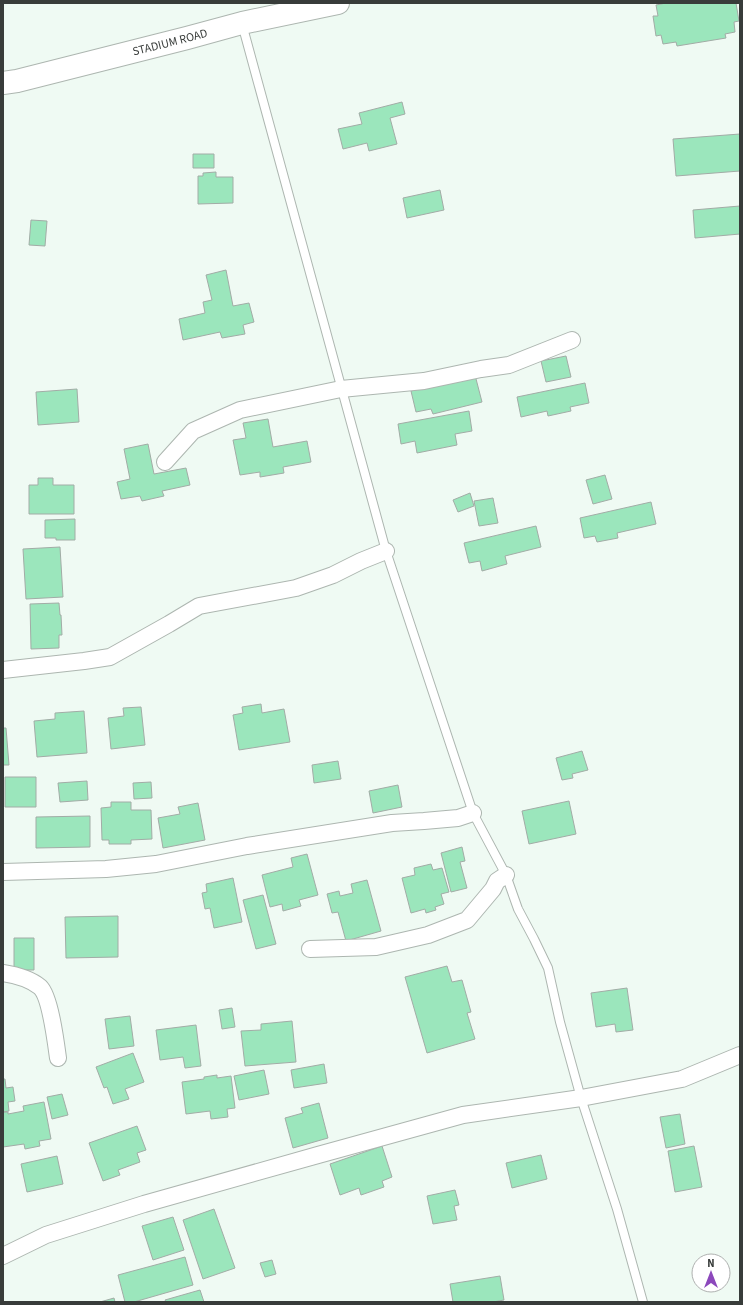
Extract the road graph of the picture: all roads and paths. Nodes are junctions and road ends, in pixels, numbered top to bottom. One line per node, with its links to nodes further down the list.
1 (338, 3): 2 (main road, STADIUM ROAD)
2 (242, 23): 3 (main road, STADIUM ROAD); 5 (lane)
3 (3, 83)
4 (572, 340): 5 (street)
5 (341, 389): 6 (street); 7 (lane)
6 (165, 462)
7 (386, 551): 8 (street); 9 (lane)
8 (3, 670)
9 (474, 813): 10 (street); 11 (lane)
10 (3, 872)
11 (506, 875): 12 (street); 16 (lane)
12 (310, 949)
13 (3, 973): 15 (street)
14 (740, 1055): 16 (street)
15 (58, 1058)
16 (581, 1098): 17 (street); 18 (lane)
17 (3, 1256)
18 (643, 1302)

